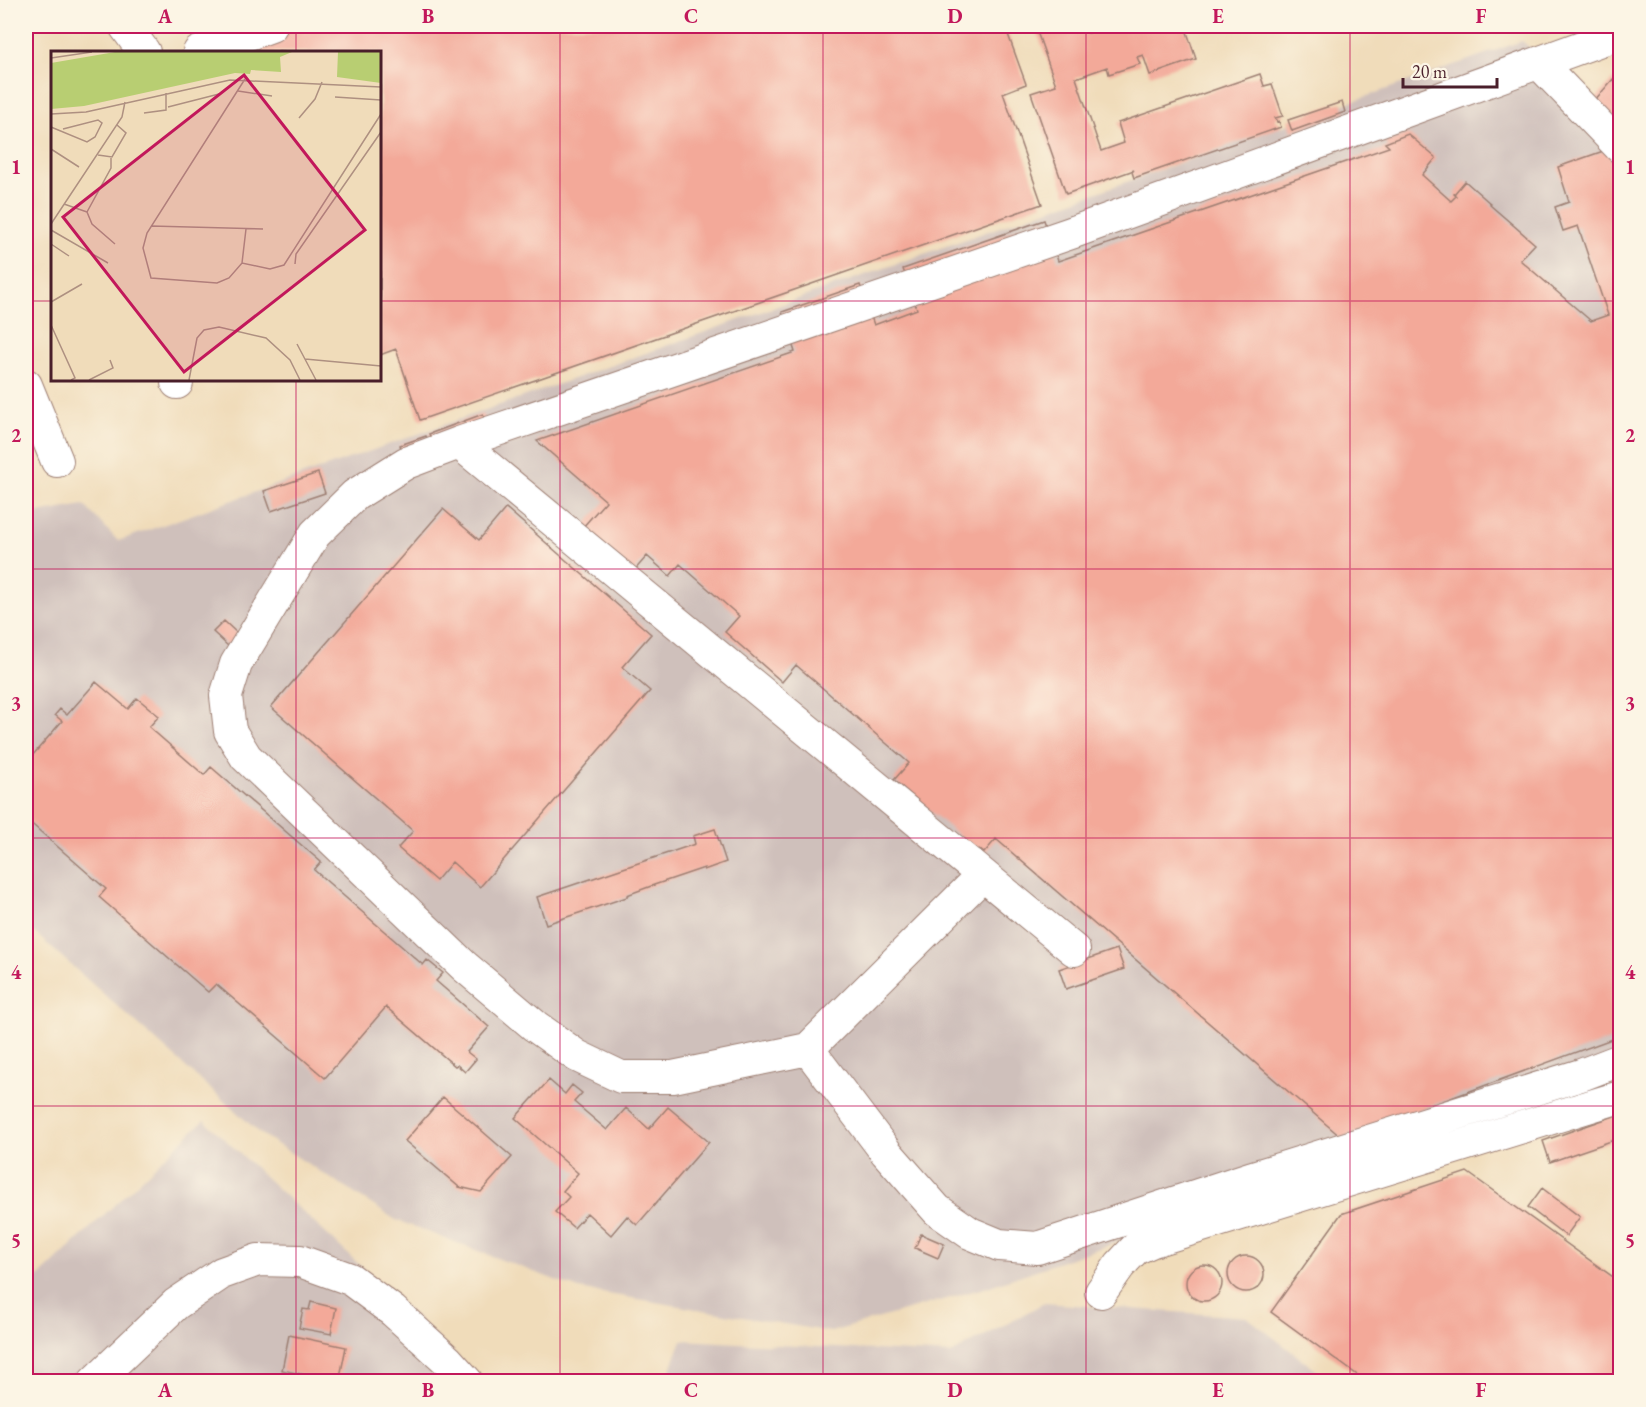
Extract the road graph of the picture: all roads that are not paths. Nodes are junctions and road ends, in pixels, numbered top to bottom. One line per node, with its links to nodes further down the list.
1 (125, 26): 4 (lane)
2 (271, 26): 5 (lane)
3 (1620, 33): 6 (lane)
4 (143, 51)
5 (202, 51)
6 (1539, 63): 7 (lane); 9 (lane)
7 (1620, 147)
8 (26, 385): 10 (lane)
9 (459, 443): 11 (lane); 13 (lane)
10 (57, 461)
11 (983, 875): 12 (lane); 13 (lane)
12 (1074, 950)
13 (808, 1049): 14 (lane)
14 (1620, 1060)
15 (1620, 1097): 16 (lane)
16 (1101, 1292)
17 (94, 1382): 18 (lane)
18 (467, 1382)

